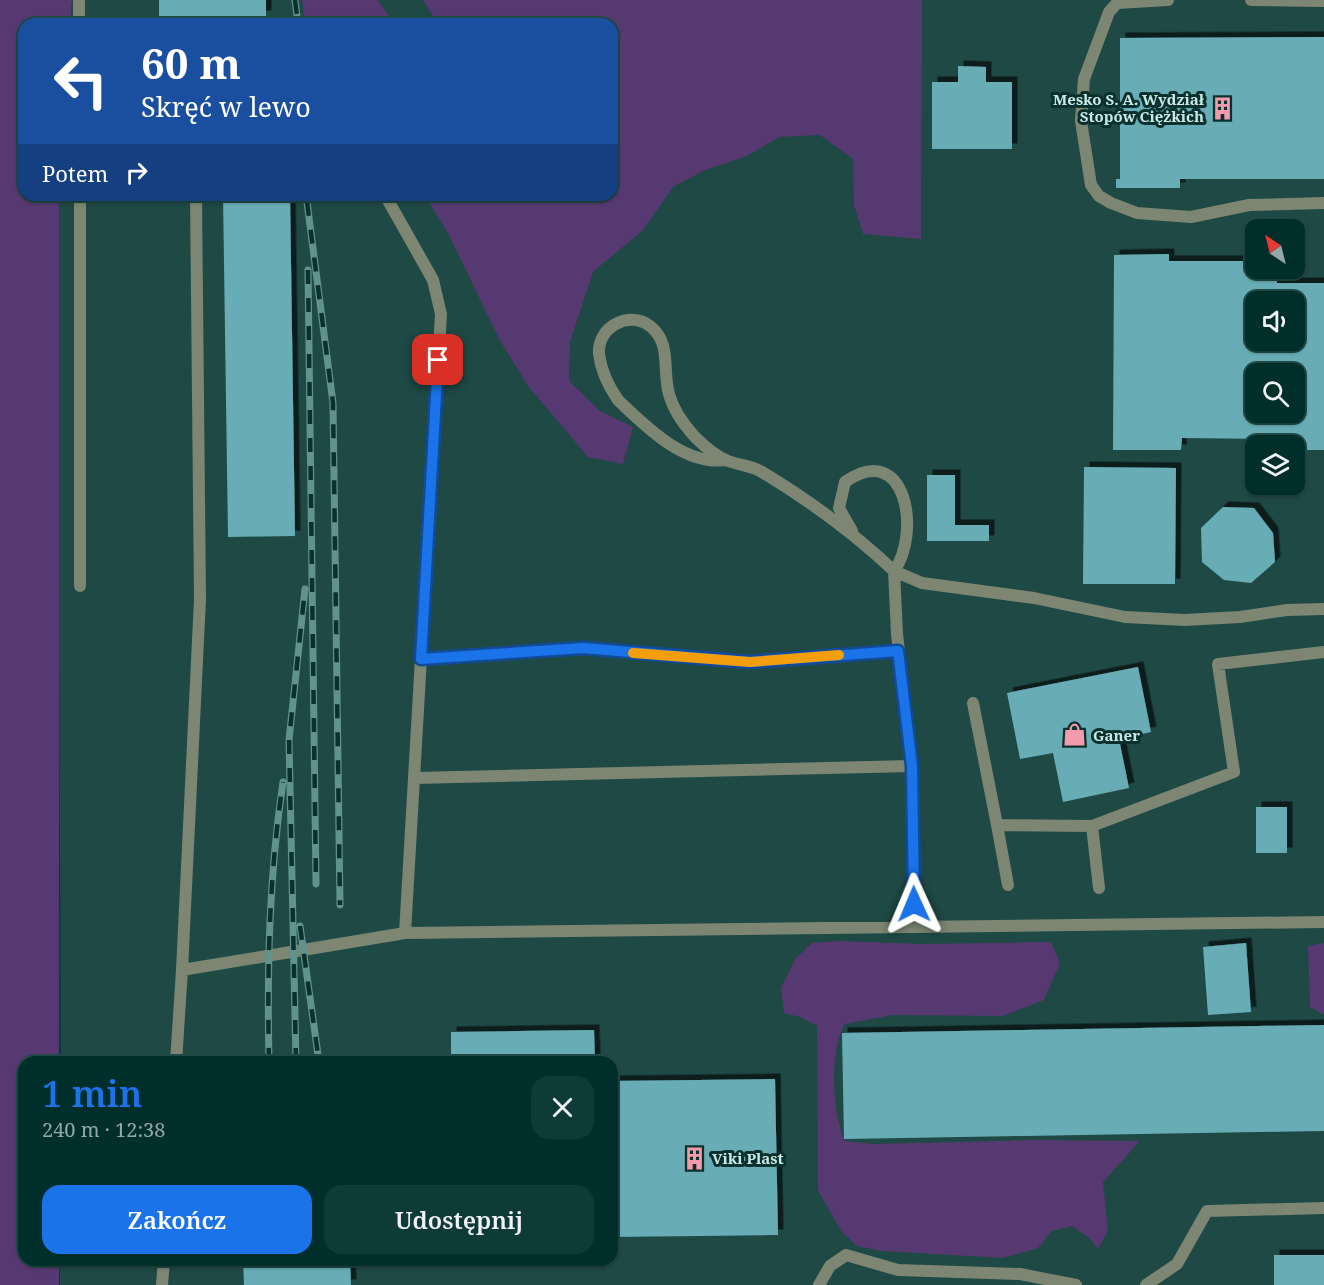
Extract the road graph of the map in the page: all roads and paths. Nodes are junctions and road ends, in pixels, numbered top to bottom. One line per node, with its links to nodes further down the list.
1 (79, 0): 5 (lane)
2 (1168, 0): 9 (lane)
3 (1251, 0): 4 (lane)
4 (1324, 1)
5 (80, 18)
6 (80, 201): 13 (lane)
7 (196, 201): 28 (lane)
8 (388, 201): 17 (lane)
9 (1324, 203)
10 (726, 460): 10 (lane); 11 (lane)
11 (854, 535): 12 (lane); 12 (lane)
12 (894, 571): 14 (lane); 15 (lane)
13 (80, 586)
14 (1324, 609)
15 (898, 651): 17 (lane); 19 (lane)
16 (1324, 652): 22 (lane)
17 (421, 659): 20 (lane)
18 (973, 703): 21 (lane)
19 (912, 766): 20 (lane); 26 (lane)
20 (414, 778): 27 (lane)
21 (997, 825): 22 (lane); 23 (lane)
22 (1092, 826): 24 (lane)
23 (1008, 885)
24 (1099, 888)
25 (1324, 922): 26 (lane)
26 (914, 927): 27 (lane)
27 (405, 933): 28 (lane)
28 (182, 969): 29 (lane)
29 (176, 1056)
30 (1324, 1208): 35 (lane)
31 (164, 1266): 32 (lane)
32 (162, 1285)
33 (819, 1285): 34 (lane)
34 (1076, 1285)
35 (1146, 1285)

